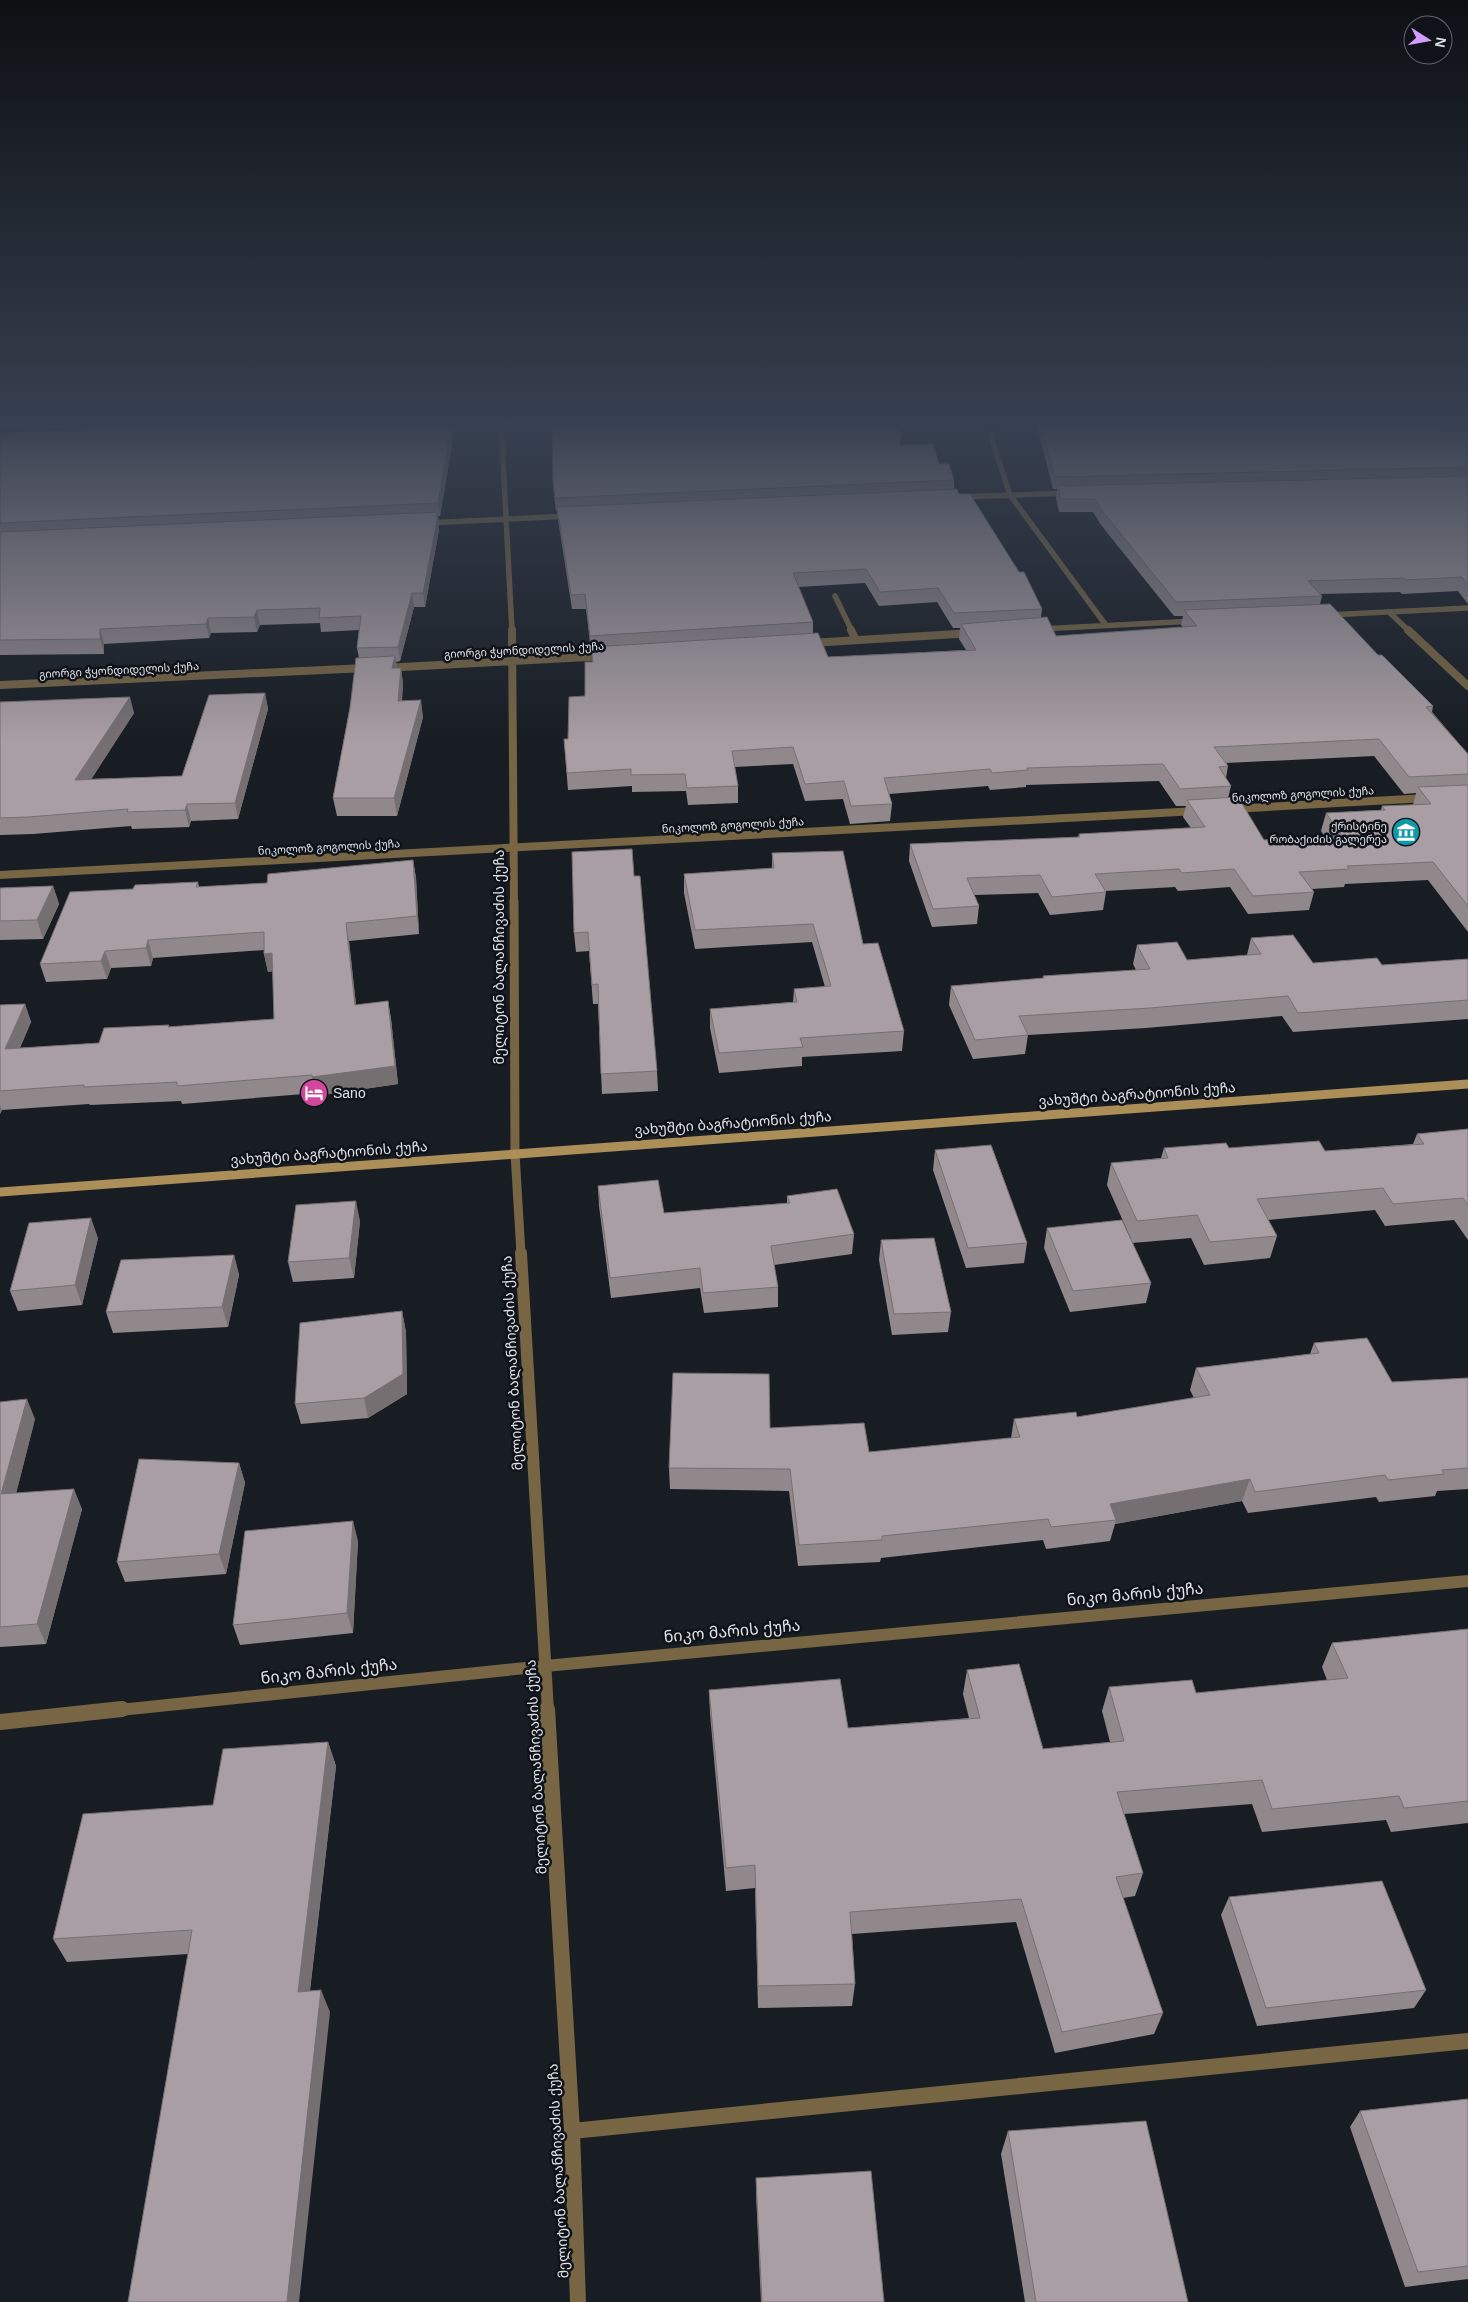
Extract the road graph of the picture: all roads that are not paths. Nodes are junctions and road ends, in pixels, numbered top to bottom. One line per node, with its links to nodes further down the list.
1 (507, 528): 14 (street, მელიტონ ბალანჩივაძის ქუჩა)
2 (1035, 528): 8 (street)
3 (835, 596): 11 (street)
4 (1468, 608): 5 (street)
5 (1389, 612): 6 (street); 16 (street)
6 (1320, 615)
7 (1203, 620): 8 (street)
8 (1105, 624): 9 (street)
9 (1036, 629)
10 (986, 632): 11 (street)
11 (856, 640): 12 (street)
12 (798, 644)
13 (612, 656): 14 (street, გიორგი ჭყონდიდელის ქუჩა)
14 (514, 662): 15 (street, გიორგი ჭყონდიდელის ქუჩა); 20 (street, მელიტონ ბალანჩივაძის ქუჩა)
15 (0, 685)
16 (1468, 686)
17 (1438, 797): 19 (street, ნიკოლოზ გოგოლის ქუჩა)
18 (1210, 810): 20 (street, ნიკოლოზ გოგოლის ქუჩა)
19 (1220, 810)
20 (514, 849): 21 (street, ნიკოლოზ გოგოლის ქუჩა); 23 (street, მელიტონ ბალანჩივაძის ქუჩა)
21 (0, 875)
22 (1468, 1084): 23 (street, ვახუშტი ბაგრატიონის ქუჩა)
23 (515, 1153): 24 (street, ვახუშტი ბაგრატიონის ქუჩა); 26 (street, მელიტონ ბალანჩივაძის ქუჩა)
24 (0, 1192)
25 (1468, 1582): 26 (street, ნიკო მარის ქუჩა)
26 (545, 1666): 27 (street, ნიკო მარის ქუჩა); 29 (street, მელიტონ ბალანჩივაძის ქუჩა)
27 (0, 1722)
28 (1468, 2041): 29 (street)
29 (572, 2132): 30 (street, მელიტონ ბალანჩივაძის ქუჩა)
30 (578, 2302)

